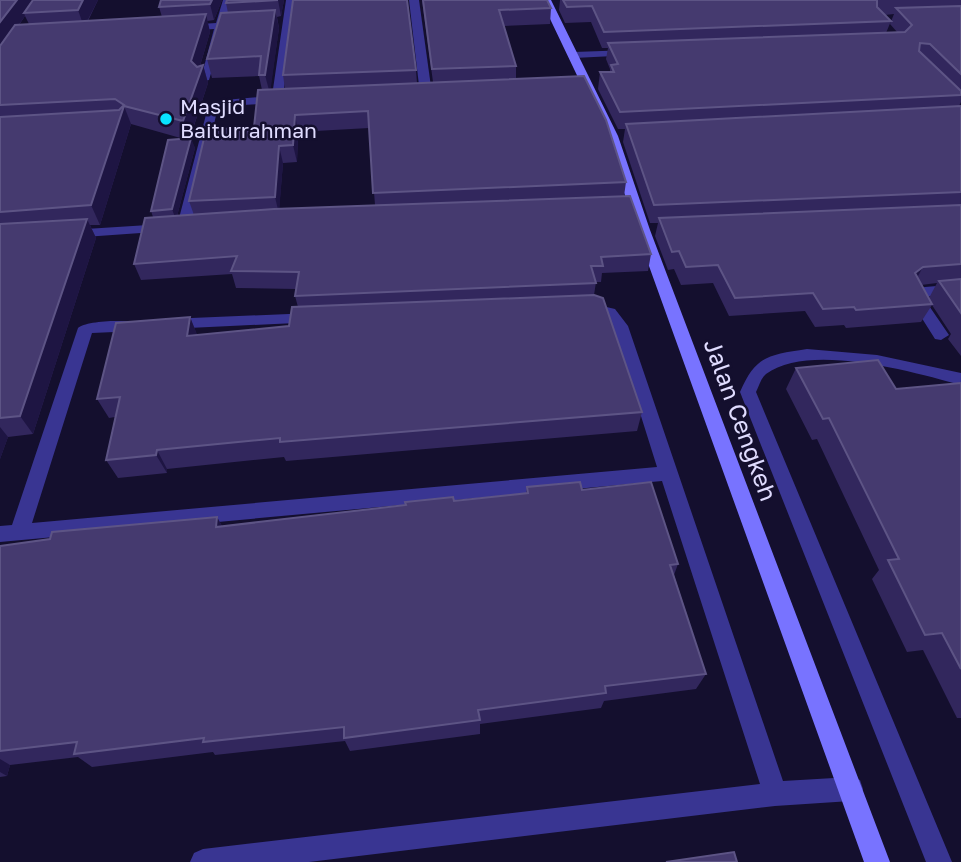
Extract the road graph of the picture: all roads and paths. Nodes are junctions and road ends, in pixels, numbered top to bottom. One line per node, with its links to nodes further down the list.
1 (228, 0): 8 (street)
2 (291, 0): 5 (street)
3 (414, 0): 15 (street)
4 (552, 3): 11 (street, Jalan Cengkeh)
5 (289, 22): 6 (street); 16 (street)
6 (275, 23)
7 (248, 24): 8 (street)
8 (221, 26): 9 (street); 12 (street)
9 (180, 28)
10 (642, 53): 11 (street)
11 (574, 55): 26 (street, Jalan Cengkeh)
12 (204, 80)
13 (440, 93): 15 (street)
14 (413, 94): 15 (street)
15 (426, 94)
16 (276, 99): 17 (street); 18 (street)
17 (300, 99)
18 (52, 235)
19 (961, 289): 22 (street)
20 (565, 308): 24 (street)
21 (332, 317): 25 (street)
22 (941, 335)
23 (961, 379): 30 (street)
24 (668, 473): 25 (street); 27 (street)
25 (9, 533)
26 (850, 789): 27 (street); 29 (street, Jalan Cengkeh)
27 (775, 794): 28 (street)
28 (203, 862)
29 (877, 862)
30 (939, 862)

